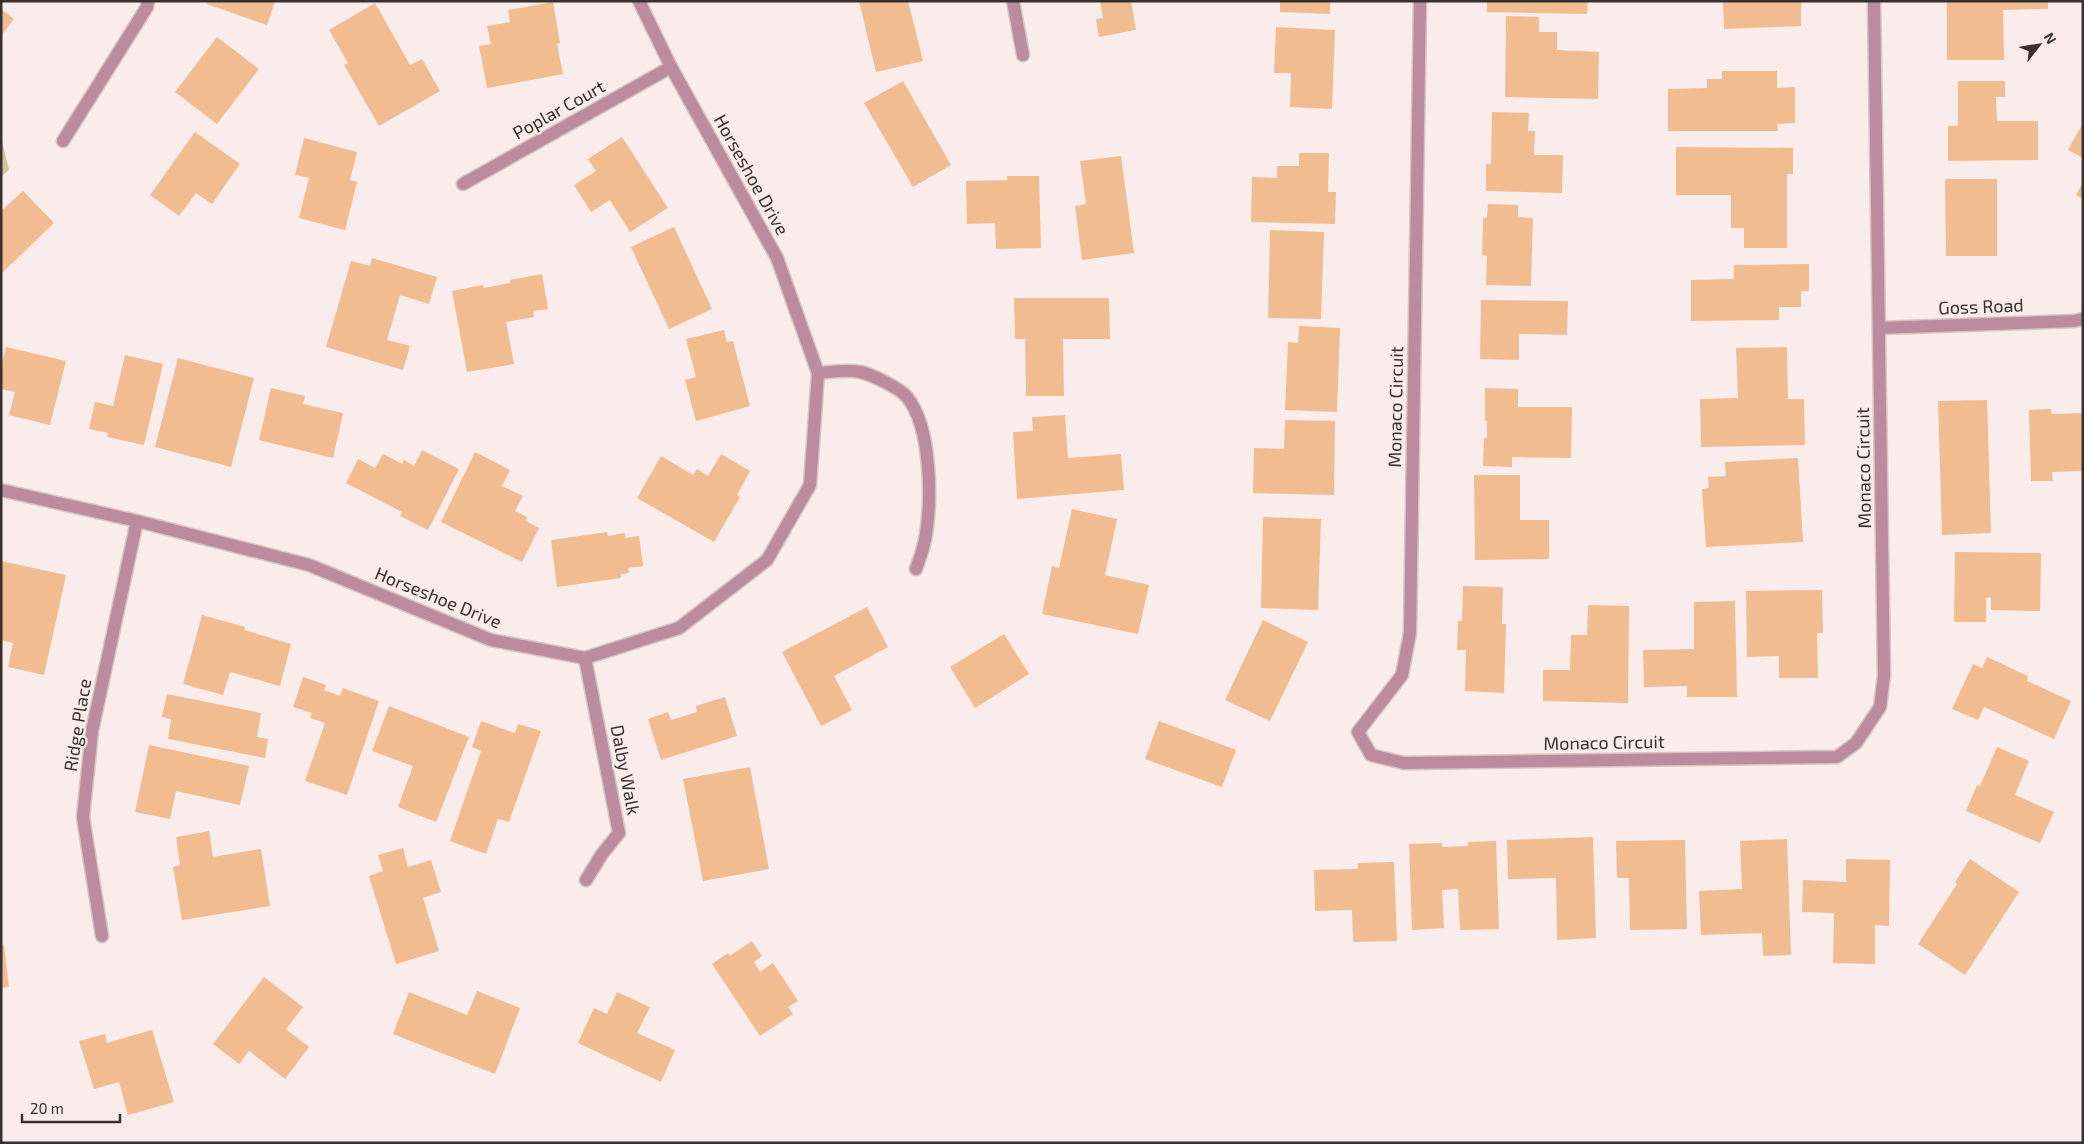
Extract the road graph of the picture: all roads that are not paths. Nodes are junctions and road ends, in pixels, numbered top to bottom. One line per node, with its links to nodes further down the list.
1 (148, 1): 8 (street)
2 (639, 1): 7 (street, Horseshoe Drive)
3 (1013, 1): 6 (street)
4 (1420, 1): 11 (street, Monaco Circuit)
5 (1874, 1): 11 (street, Monaco Circuit)
6 (1023, 55)
7 (672, 67): 9 (street, Poplar Court); 12 (street, Horseshoe Drive)
8 (63, 141)
9 (463, 184)
10 (2083, 319): 11 (street, Goss Road)
11 (1879, 328)
12 (818, 373): 15 (street); 16 (street, Horseshoe Drive)
13 (1, 490): 14 (street, Horseshoe Drive)
14 (137, 521): 16 (street, Horseshoe Drive); 18 (street, Ridge Place)
15 (916, 569)
16 (585, 658): 17 (street, Dalby Walk)
17 (586, 880)
18 (102, 936)

